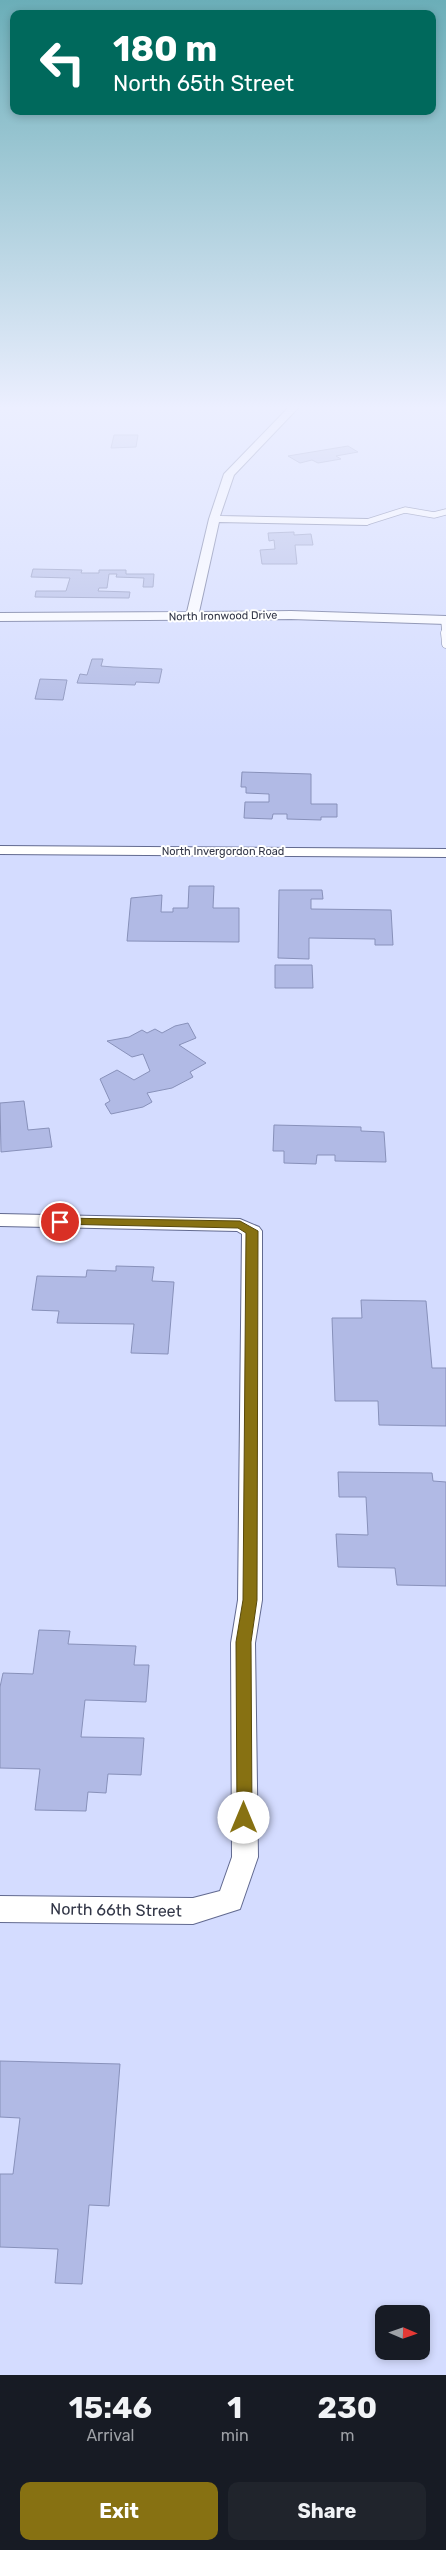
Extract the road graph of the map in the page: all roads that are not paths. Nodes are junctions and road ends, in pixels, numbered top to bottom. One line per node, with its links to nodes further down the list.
1 (214, 519): 3 (street); 5 (street)
2 (377, 519): 3 (lane)
3 (367, 522)
4 (0, 617): 5 (street, North Ironwood Drive)
5 (192, 617): 6 (street, North Ironwood Drive)
6 (445, 620): 7 (lane)
7 (446, 644)
8 (0, 850): 9 (street, North Invergordon Road)
9 (446, 853)
10 (0, 1220): 11 (street)
11 (252, 1231): 12 (street)
12 (230, 1900): 13 (street, North 66th Street)
13 (0, 1908)

